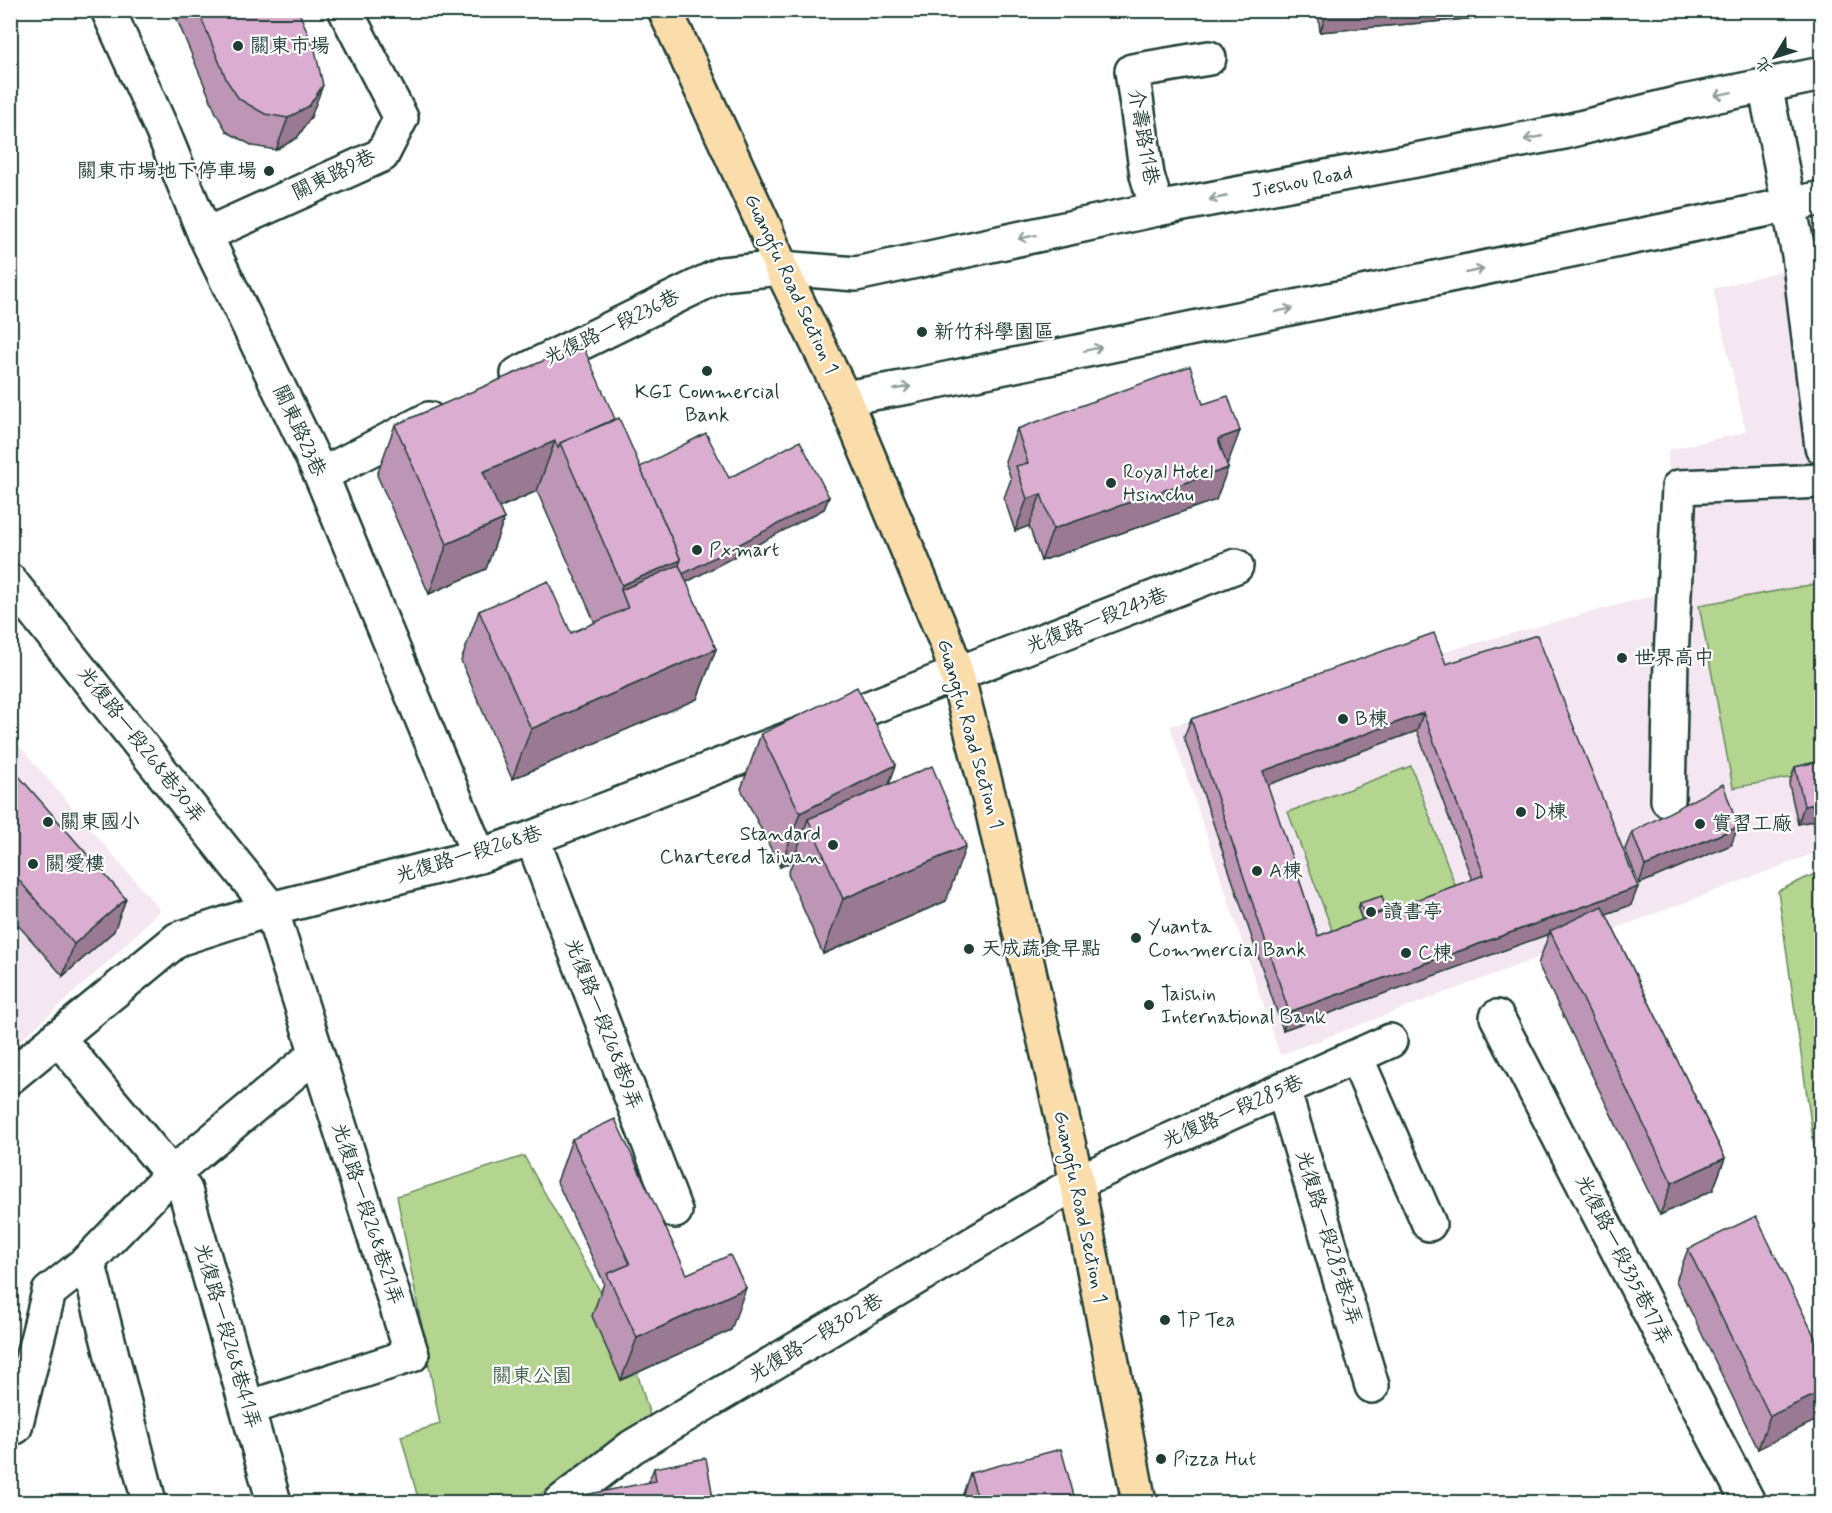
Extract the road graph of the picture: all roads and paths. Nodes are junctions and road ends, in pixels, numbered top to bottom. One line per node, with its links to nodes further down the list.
1 (108, 10): 10 (street, 關東路23巷)
2 (345, 10): 10 (street, 關東路9巷)
3 (665, 10): 11 (main road, Guangfu Road Section 1)
4 (1209, 58): 9 (street, 介壽路11巷)
5 (1821, 74): 6 (street, Jieshou Road)
6 (1765, 85): 8 (street); 9 (street, Jieshou Road, one-way to 9)
7 (1821, 198): 8 (street)
8 (1788, 204): 13 (street, one-way to 8); 15 (street)
9 (1157, 209): 11 (street, Jieshou Road, one-way to 11)
10 (206, 235): 16 (street, 關東路23巷)
11 (781, 268): 12 (street, 光復路一段236巷); 13 (main road, Guangfu Road Section 1)
12 (493, 386)
13 (844, 398): 20 (main road, Guangfu Road Section 1)
14 (452, 407): 16 (street)
15 (1821, 447)
16 (321, 475): 23 (street, 關東路23巷)
17 (1821, 481): 21 (street)
18 (1236, 566): 20 (street, 光復路一段243巷)
19 (10, 581): 24 (street, 光復路一段268巷30弄)
20 (957, 675): 22 (street, 光復路一段268巷); 33 (main road, Guangfu Road Section 1)
21 (1668, 800)
22 (532, 838): 23 (street, 光復路一段268巷); 34 (street, 光復路一段268巷9弄)
23 (479, 856): 24 (street, 光復路一段268巷)
24 (271, 909): 26 (street, 光復路一段268巷); 28 (street, 光復路一段268巷21弄)
25 (1497, 1017): 44 (street, 光復路一段335巷17弄)
26 (57, 1037): 30 (street, 光復路一段268巷); 32 (street, 光復路一段268巷41弄)
27 (1390, 1041): 29 (street, 光復路一段285巷)
28 (316, 1054): 32 (street); 38 (street, 光復路一段268巷21弄)
29 (1356, 1057): 31 (street, 光復路一段285巷); 35 (street)
30 (10, 1077)
31 (1283, 1089): 33 (street, 光復路一段285巷); 37 (street, 光復路一段285巷2弄)
32 (173, 1173): 36 (street); 38 (street, 光復路一段268巷41弄)
33 (1077, 1182): 42 (street, 光復路一段302巷); 43 (main road, Guangfu Road Section 1)
34 (675, 1210)
35 (1429, 1224)
36 (88, 1261): 39 (street); 40 (street)
37 (1372, 1386)
38 (248, 1408): 41 (street, 光復路一段268巷41弄)
39 (10, 1427)
40 (149, 1503)
41 (274, 1503)
42 (561, 1503)
43 (1139, 1503)
44 (1748, 1503)

